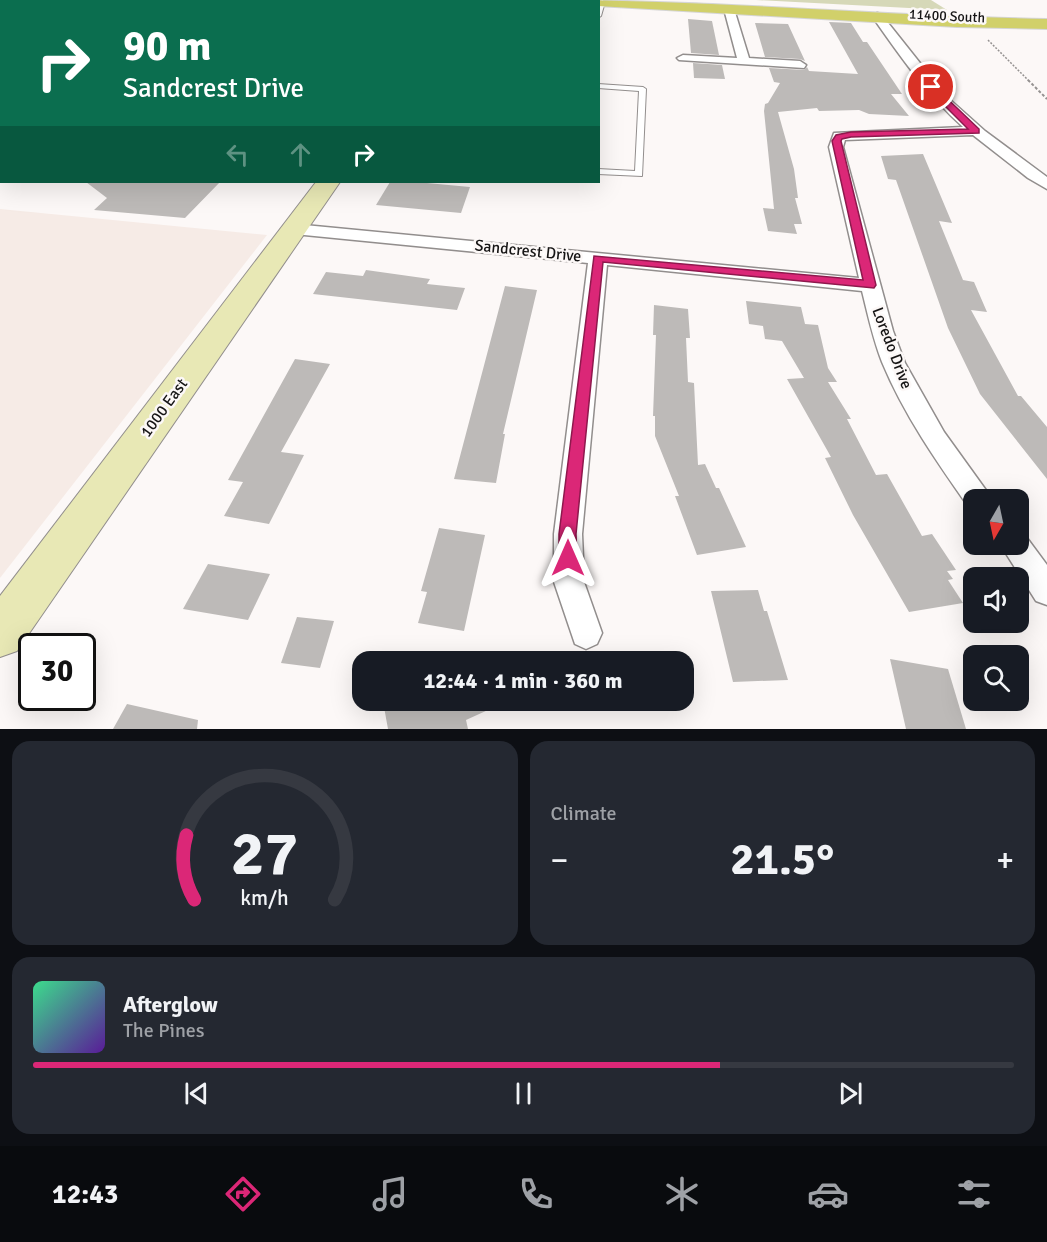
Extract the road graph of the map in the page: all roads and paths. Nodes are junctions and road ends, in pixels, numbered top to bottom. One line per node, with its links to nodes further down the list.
1 (600, 5): 2 (main road, 11400 South)
2 (729, 9): 3 (main road, 11400 South); 7 (street)
3 (877, 16): 4 (main road, 11400 South); 11 (street)
4 (1047, 24)
5 (987, 39): 10 (path)
6 (683, 58): 7 (street)
7 (744, 62): 8 (street)
8 (800, 65)
9 (600, 86): 12 (lane)
10 (1047, 99)
11 (976, 131): 14 (street); 17 (street, Loredo Drive)
12 (600, 171)
13 (327, 183): 15 (street, 1000 East)
14 (1047, 184)
15 (294, 229): 16 (street, Sandcrest Drive); 22 (street, 1000 East)
16 (598, 258): 17 (street, Sandcrest Drive); 21 (street)
17 (870, 285): 18 (street, Loredo Drive)
18 (972, 489)
19 (1022, 555): 20 (street)
20 (1047, 590)
21 (586, 633)
22 (0, 634)

